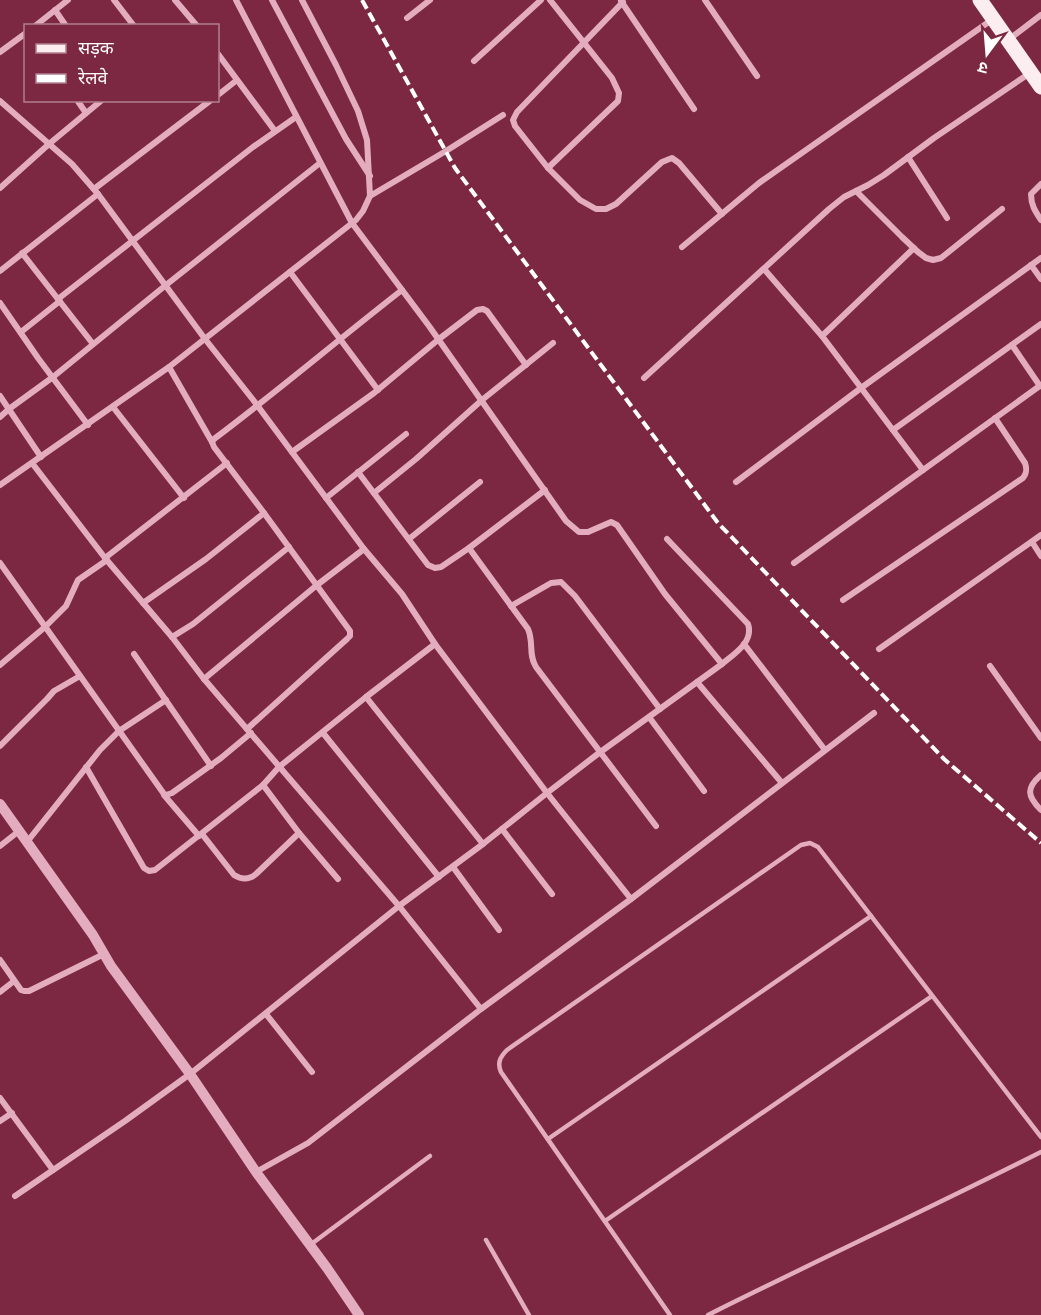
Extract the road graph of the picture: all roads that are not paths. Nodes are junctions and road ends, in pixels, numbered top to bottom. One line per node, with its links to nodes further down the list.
1 (68, 0): 13 (street)
2 (114, 0): 19 (street)
3 (175, 0): 20 (street)
4 (236, 0): 39 (street)
5 (272, 0): 45 (street)
6 (302, 0): 45 (street)
7 (430, 0): 15 (street)
8 (541, 0): 26 (street)
9 (550, 0): 23 (street)
10 (705, 0): 28 (street)
11 (980, 0): 16 (main road)
12 (622, 1): 23 (street); 36 (street)
13 (55, 10): 17 (street); 18 (street)
14 (1041, 15): 22 (street)
15 (407, 18)
16 (994, 19): 22 (main road); 52 (street)
17 (38, 24)
18 (65, 24)
19 (132, 24)
20 (195, 24)
21 (24, 34): 24 (street)
22 (1008, 40): 27 (main road)
23 (583, 42): 44 (street); 44 (street)
24 (0, 52)
25 (219, 55): 29 (street)
26 (474, 61)
27 (1031, 72): 30 (main road); 42 (street)
28 (757, 76)
29 (237, 80): 31 (street); 40 (street)
30 (1041, 87)
31 (219, 94)
32 (0, 102): 41 (street)
33 (78, 102): 37 (street)
34 (100, 102): 37 (street)
35 (208, 102): 49 (street)
36 (694, 109)
37 (86, 113): 41 (street)
38 (502, 115): 50 (street)
39 (296, 117): 40 (street); 43 (street)
40 (275, 131): 56 (street)
41 (49, 144): 47 (street); 49 (street)
42 (908, 158): 48 (street); 53 (street)
43 (320, 163): 55 (street); 66 (street)
44 (548, 168): 52 (street)
45 (370, 176): 50 (street)
46 (1041, 184): 54 (street)
47 (0, 188)
48 (856, 191): 58 (street); 62 (street)
49 (96, 192): 56 (street); 59 (street)
50 (370, 196): 55 (street)
51 (1002, 209): 58 (street)
52 (722, 214): 57 (street)
53 (947, 218)
54 (1041, 219)
55 (352, 223): 64 (street); 67 (street)
56 (133, 241): 66 (street); 68 (street)
57 (682, 247)
58 (914, 248): 72 (street)
59 (22, 253): 63 (street); 68 (street)
60 (1041, 258): 61 (street)
61 (1031, 265): 65 (street); 84 (street)
62 (764, 269): 72 (street); 82 (street)
63 (0, 271)
64 (290, 272): 73 (street); 74 (street)
65 (1041, 279)
66 (166, 285): 74 (street); 77 (street)
67 (402, 290): 73 (street); 75 (street)
68 (59, 300): 71 (street); 77 (street)
69 (0, 303): 71 (street)
70 (1041, 324): 78 (street)
71 (21, 332): 81 (street)
72 (822, 336): 84 (street)
73 (340, 338): 85 (street); 88 (street)
74 (205, 339): 80 (street); 88 (street)
75 (439, 339): 79 (street); 85 (street); 87 (street)
76 (553, 343): 79 (street)
77 (93, 344): 81 (street)
78 (1012, 345): 83 (street); 94 (street)
79 (526, 365): 87 (street)
80 (169, 368): 89 (street); 96 (street)
81 (53, 377): 90 (street); 93 (street)
82 (644, 378)
83 (1041, 385): 92 (street)
84 (861, 388): 94 (street); 104 (street)
85 (378, 390): 97 (street)
86 (0, 396): 90 (street)
87 (482, 400): 106 (street); 107 (street)
88 (258, 406): 96 (street); 97 (street)
89 (112, 407): 93 (street); 108 (street)
90 (9, 409): 91 (street); 98 (street)
91 (0, 417)
92 (995, 418): 101 (street); 124 (street)
93 (88, 425): 98 (street)
94 (893, 430): 101 (street)
95 (406, 434): 102 (street)
96 (212, 442): 99 (street)
97 (292, 452): 109 (street)
98 (41, 457): 100 (street)
99 (227, 463): 108 (street); 110 (street)
100 (32, 464): 105 (street); 119 (street)
101 (922, 470): 121 (street)
102 (358, 472): 107 (street); 109 (street)
103 (480, 482): 112 (street)
104 (736, 482)
105 (0, 486)
106 (545, 490): 116 (street); 133 (street)
107 (374, 493): 112 (street)
108 (184, 498): 119 (street)
109 (326, 498): 117 (street)
110 (264, 513): 115 (street); 125 (street)
111 (1041, 535): 114 (street)
112 (409, 539): 116 (street)
113 (667, 539): 130 (street)
114 (1032, 542): 118 (street); 131 (street)
115 (289, 547): 123 (street); 128 (street)
116 (469, 548): 126 (street)
117 (364, 549): 123 (street); 129 (street)
118 (1041, 556)
119 (106, 559): 125 (street); 127 (street)
120 (0, 563): 122 (street)
121 (795, 563)
122 (2, 572): 127 (street)
123 (317, 585): 137 (street); 145 (street)
124 (843, 600)
125 (143, 603): 128 (street)
126 (511, 606): 141 (street); 150 (street)
127 (45, 627): 134 (street); 136 (street)
128 (172, 637): 137 (street)
129 (435, 644): 139 (street); 158 (street)
130 (744, 644): 133 (street); 149 (street)
131 (879, 649)
132 (134, 654): 140 (street)
133 (722, 664): 138 (street)
134 (0, 665)
135 (990, 666): 147 (street)
136 (80, 676): 144 (street); 148 (street)
137 (204, 678): 145 (street)
138 (697, 682): 141 (street); 155 (street)
139 (366, 697): 146 (street); 168 (street)
140 (166, 700): 144 (street); 151 (street)
141 (660, 709): 143 (street)
142 (874, 713): 149 (street)
143 (649, 717): 150 (street); 157 (street)
144 (119, 731): 152 (street); 159 (street)
145 (249, 731): 151 (street); 153 (street)
146 (323, 733): 153 (street); 171 (street)
147 (1041, 738)
148 (0, 746)
149 (825, 750): 155 (street)
150 (600, 753): 158 (street); 162 (street)
151 (211, 766): 159 (street)
152 (86, 767): 166 (street); 167 (street)
153 (279, 767): 156 (street); 175 (street)
154 (1041, 775): 161 (street)
155 (782, 783): 174 (street)
156 (263, 785): 165 (street); 166 (street)
157 (704, 791)
158 (547, 793): 163 (street); 174 (street)
159 (164, 794): 166 (street)
160 (0, 804): 164 (street)
161 (1041, 810)
162 (656, 826)
163 (502, 829): 168 (street); 173 (street)
164 (19, 831): 167 (street); 169 (street)
165 (299, 833): 166 (street); 172 (street)
166 (201, 835)
167 (27, 842): 178 (street)
168 (483, 844): 170 (street)
169 (0, 846)
170 (453, 867): 171 (street); 177 (street)
171 (439, 877): 175 (street)
172 (338, 879)
173 (552, 894)
174 (631, 899): 183 (street)
175 (399, 906): 183 (street); 184 (street)
176 (871, 916): 182 (lane); 191 (lane); 191 (lane)
177 (499, 930)
178 (104, 954): 180 (street); 186 (street)
179 (0, 960): 180 (street)
180 (14, 981): 181 (street)
181 (0, 992)
182 (932, 996): 190 (lane); 197 (lane)
183 (481, 1010): 195 (street)
184 (266, 1014): 185 (street); 186 (street)
185 (312, 1072)
186 (190, 1074): 194 (street); 195 (street)
187 (0, 1098): 188 (street)
188 (12, 1113): 189 (street); 194 (street)
189 (0, 1121)
190 (1041, 1137)
191 (548, 1139): 197 (lane)
192 (1041, 1152): 203 (lane)
193 (430, 1156): 199 (lane)
194 (53, 1170): 196 (street)
195 (256, 1172): 199 (street)
196 (15, 1196)
197 (605, 1221): 202 (lane)
198 (486, 1240): 201 (lane)
199 (310, 1245): 200 (street)
200 (359, 1315)
201 (529, 1315)
202 (670, 1315)
203 (708, 1315)

